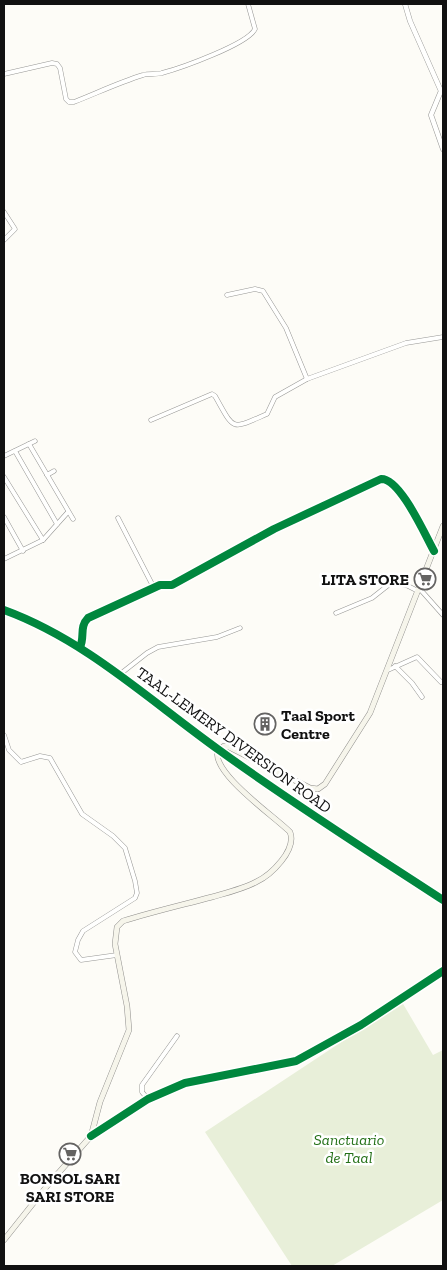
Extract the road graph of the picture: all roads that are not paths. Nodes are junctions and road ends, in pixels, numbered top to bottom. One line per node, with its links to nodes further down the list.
1 (248, 4): 3 (street)
2 (405, 4): 4 (street)
3 (4, 74)
4 (443, 149)
5 (4, 212): 6 (street)
6 (4, 240)
7 (227, 295): 9 (street)
8 (443, 337): 9 (street)
9 (308, 379): 10 (street)
10 (151, 420)
11 (35, 441): 12 (street)
12 (29, 444): 13 (street); 16 (street)
13 (15, 451): 14 (street); 22 (street)
14 (4, 456)
15 (54, 471): 16 (street)
16 (47, 475): 18 (street)
17 (4, 477): 24 (street)
18 (68, 512): 21 (street); 22 (street)
19 (4, 517): 25 (street)
20 (118, 518): 28 (street)
21 (74, 519)
22 (58, 524): 24 (street)
23 (443, 526): 26 (main road)
24 (43, 540): 25 (street)
25 (23, 550): 27 (street)
26 (434, 551): 28 (street); 29 (main road)
27 (4, 559)
28 (154, 588): 34 (street)
29 (418, 590): 31 (street); 32 (street); 36 (main road)
30 (4, 610): 34 (main road, TAAL-LEMERY DIVERSION ROAD)
31 (336, 613)
32 (443, 615)
33 (240, 628): 37 (street)
34 (80, 647): 37 (main road, TAAL-LEMERY DIVERSION ROAD)
35 (395, 666): 36 (street); 38 (street); 39 (street)
36 (386, 671): 41 (main road)
37 (119, 675): 41 (main road, TAAL-LEMERY DIVERSION ROAD)
38 (441, 682)
39 (422, 697)
40 (4, 735): 43 (street)
41 (218, 750): 42 (main road, TAAL-LEMERY DIVERSION ROAD); 43 (main road)
42 (443, 900)
43 (117, 955): 47 (main road)
44 (443, 971): 46 (street)
45 (177, 1036): 46 (street)
46 (148, 1099): 47 (street)
47 (91, 1136): 48 (main road)
48 (4, 1240)

